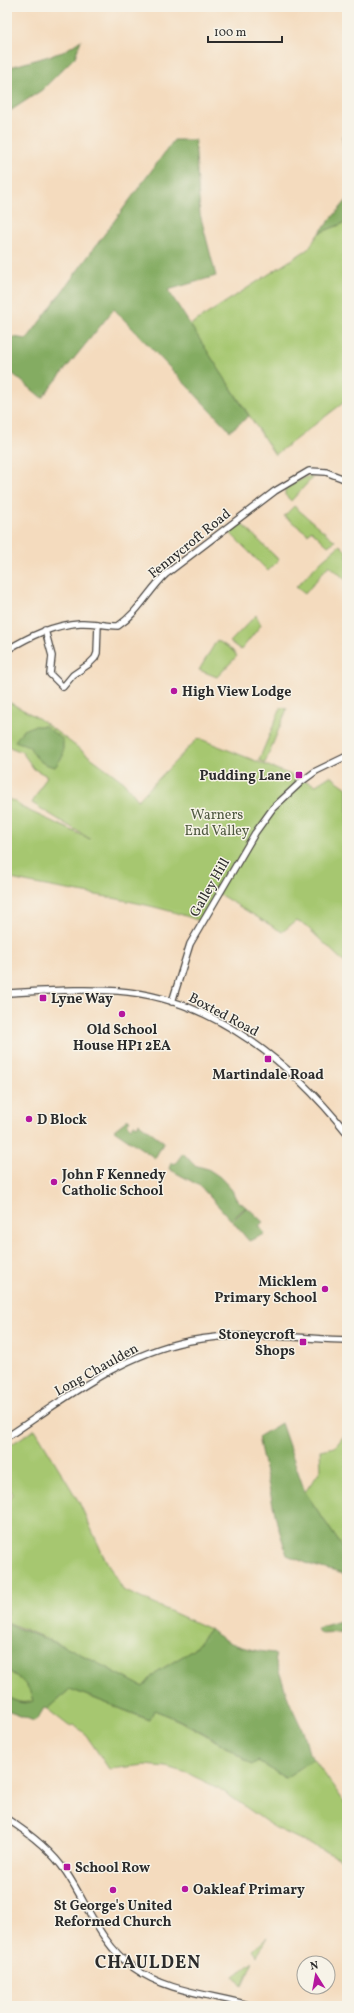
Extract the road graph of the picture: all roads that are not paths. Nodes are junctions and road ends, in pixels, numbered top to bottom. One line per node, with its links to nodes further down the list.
1 (347, 480): 2 (street, Fennycroft Road)
2 (98, 624): 3 (street, Fennycroft Road); 3 (street)
3 (45, 630): 4 (street, Fennycroft Road)
4 (7, 650)
5 (347, 756): 7 (street, Galley Hill)
6 (7, 993): 7 (street, Boxted Road)
7 (172, 1002): 8 (street, Boxted Road)
8 (347, 1133)
9 (347, 1340): 10 (street, Long Chaulden)
10 (7, 1437)
11 (7, 1819): 12 (street)
12 (252, 2006)

